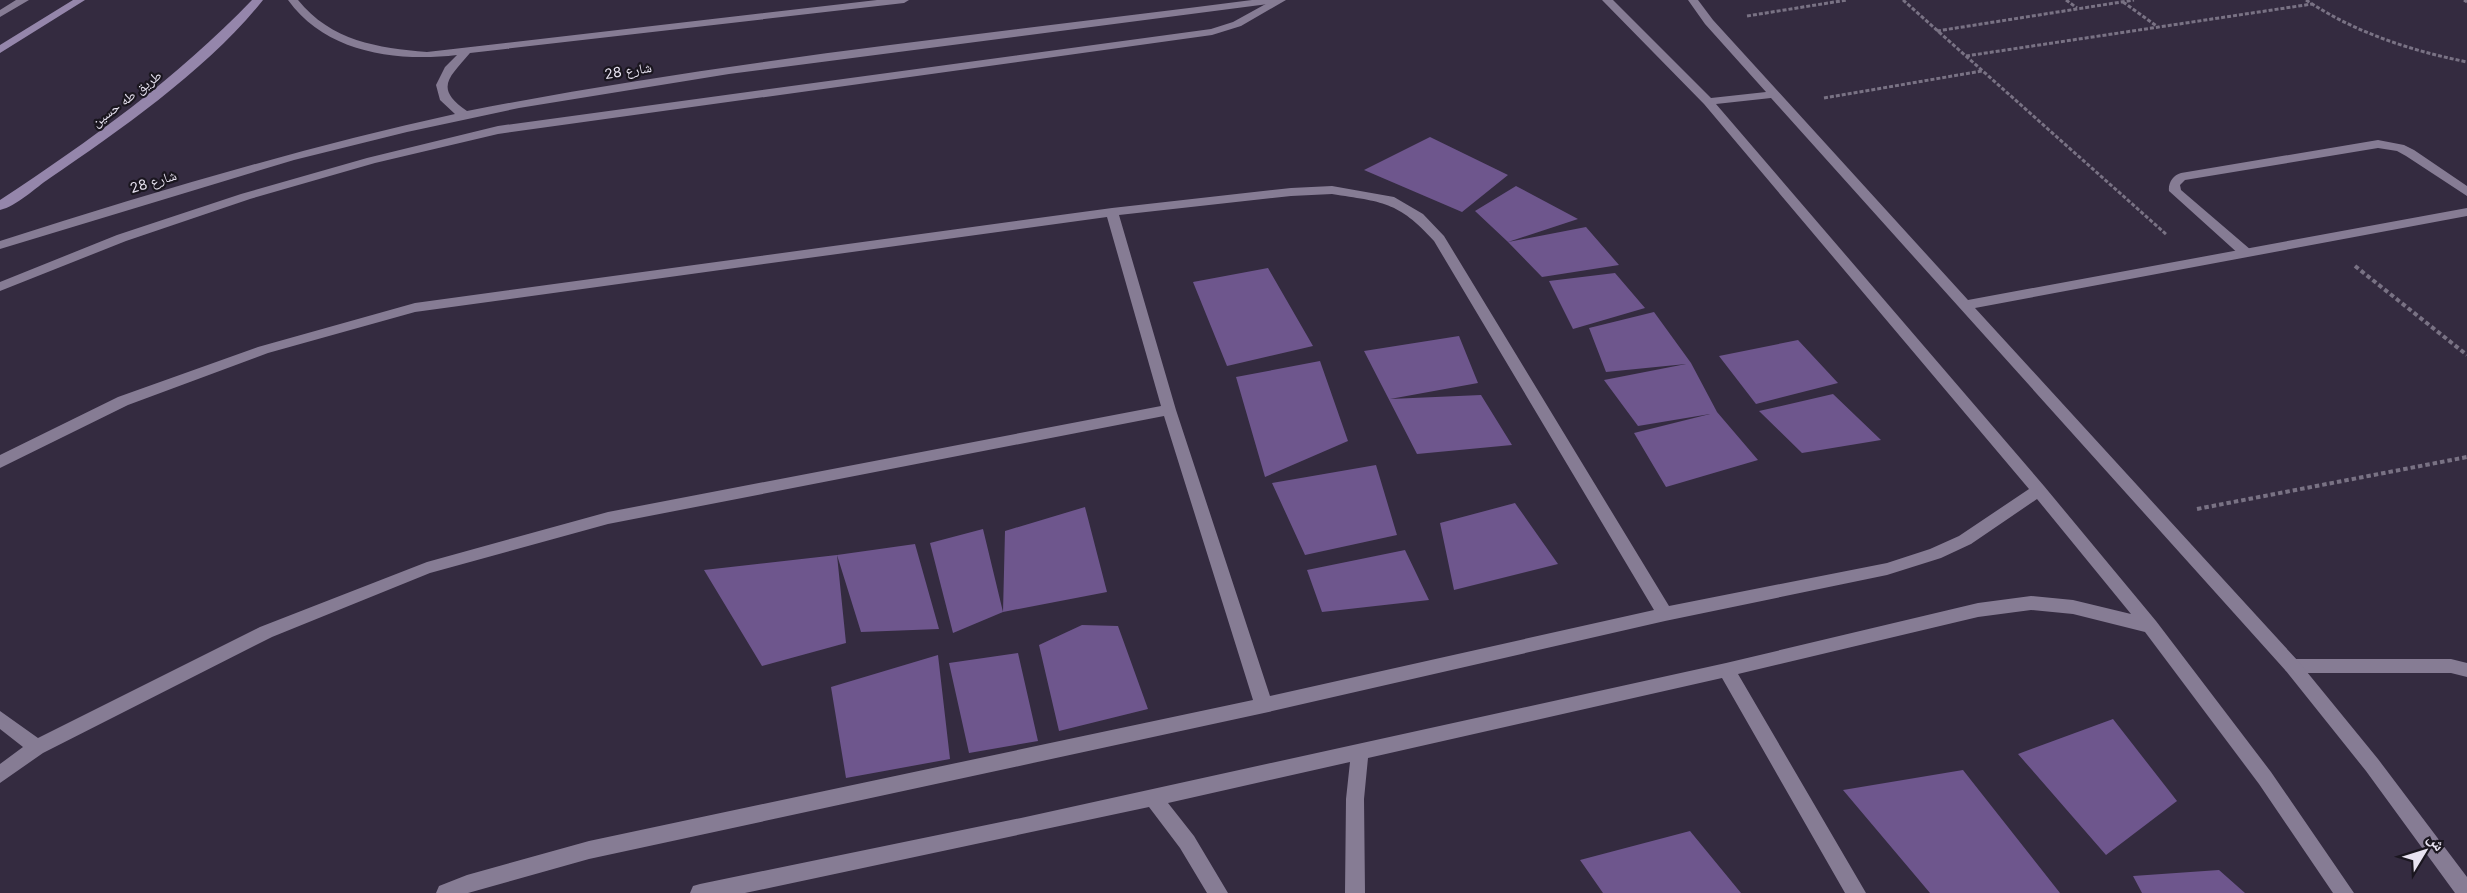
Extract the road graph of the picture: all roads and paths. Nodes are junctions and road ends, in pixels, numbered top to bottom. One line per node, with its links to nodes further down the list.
1 (24, 0): 18 (street)
2 (80, 0): 22 (main road)
3 (258, 0): 31 (main road, طريق طه حسين)
4 (293, 0): 23 (street)
5 (904, 0): 23 (street)
6 (1276, 0): 29 (street, شارع 28)
7 (1281, 0): 38 (street)
8 (1607, 0): 28 (street)
9 (1693, 0): 19 (street)
10 (1847, 0): 19 (path)
11 (1903, 0): 21 (path)
12 (2066, 0): 17 (path)
13 (2134, 0): 15 (path)
14 (2306, 0): 16 (path)
15 (2122, 1): 17 (path); 20 (path)
16 (2312, 4): 20 (path); 25 (path)
17 (2078, 9): 21 (path)
18 (0, 14)
19 (1709, 22): 27 (street)
20 (2158, 27): 24 (path)
21 (1937, 31): 24 (path)
22 (0, 50)
23 (465, 52): 29 (street)
24 (1966, 56): 26 (path)
25 (2467, 62)
26 (1983, 71): 27 (path); 37 (path)
27 (1779, 100): 28 (street); 39 (street)
28 (1708, 102): 44 (street)
29 (464, 116): 35 (street, شارع 28)
30 (2467, 192): 36 (street)
31 (0, 206)
32 (1112, 212): 41 (street); 43 (street); 46 (street)
33 (2467, 212): 34 (street)
34 (2321, 239): 36 (street); 40 (path)
35 (0, 245)
36 (2246, 253): 37 (street)
37 (2198, 262): 39 (street)
38 (0, 287)
39 (1965, 305): 45 (street)
40 (2467, 355)
41 (1168, 410): 51 (street); 53 (street)
42 (2467, 457): 45 (path)
43 (0, 462)
44 (2039, 489): 46 (street); 47 (street)
45 (2157, 516): 48 (street)
46 (1665, 614): 51 (street)
47 (2150, 626): 49 (street); 62 (street)
48 (2292, 666): 50 (street); 63 (street)
49 (1726, 670): 54 (street); 61 (street)
50 (2467, 670)
51 (1264, 705): 57 (street)
52 (0, 719): 53 (street)
53 (37, 747): 55 (street)
54 (1360, 750): 56 (street); 60 (street)
55 (0, 775)
56 (1152, 797): 58 (street); 59 (street)
57 (446, 893)
58 (700, 893)
59 (1218, 893)
60 (1356, 893)
61 (1856, 893)
62 (2344, 893)
63 (2467, 893)

